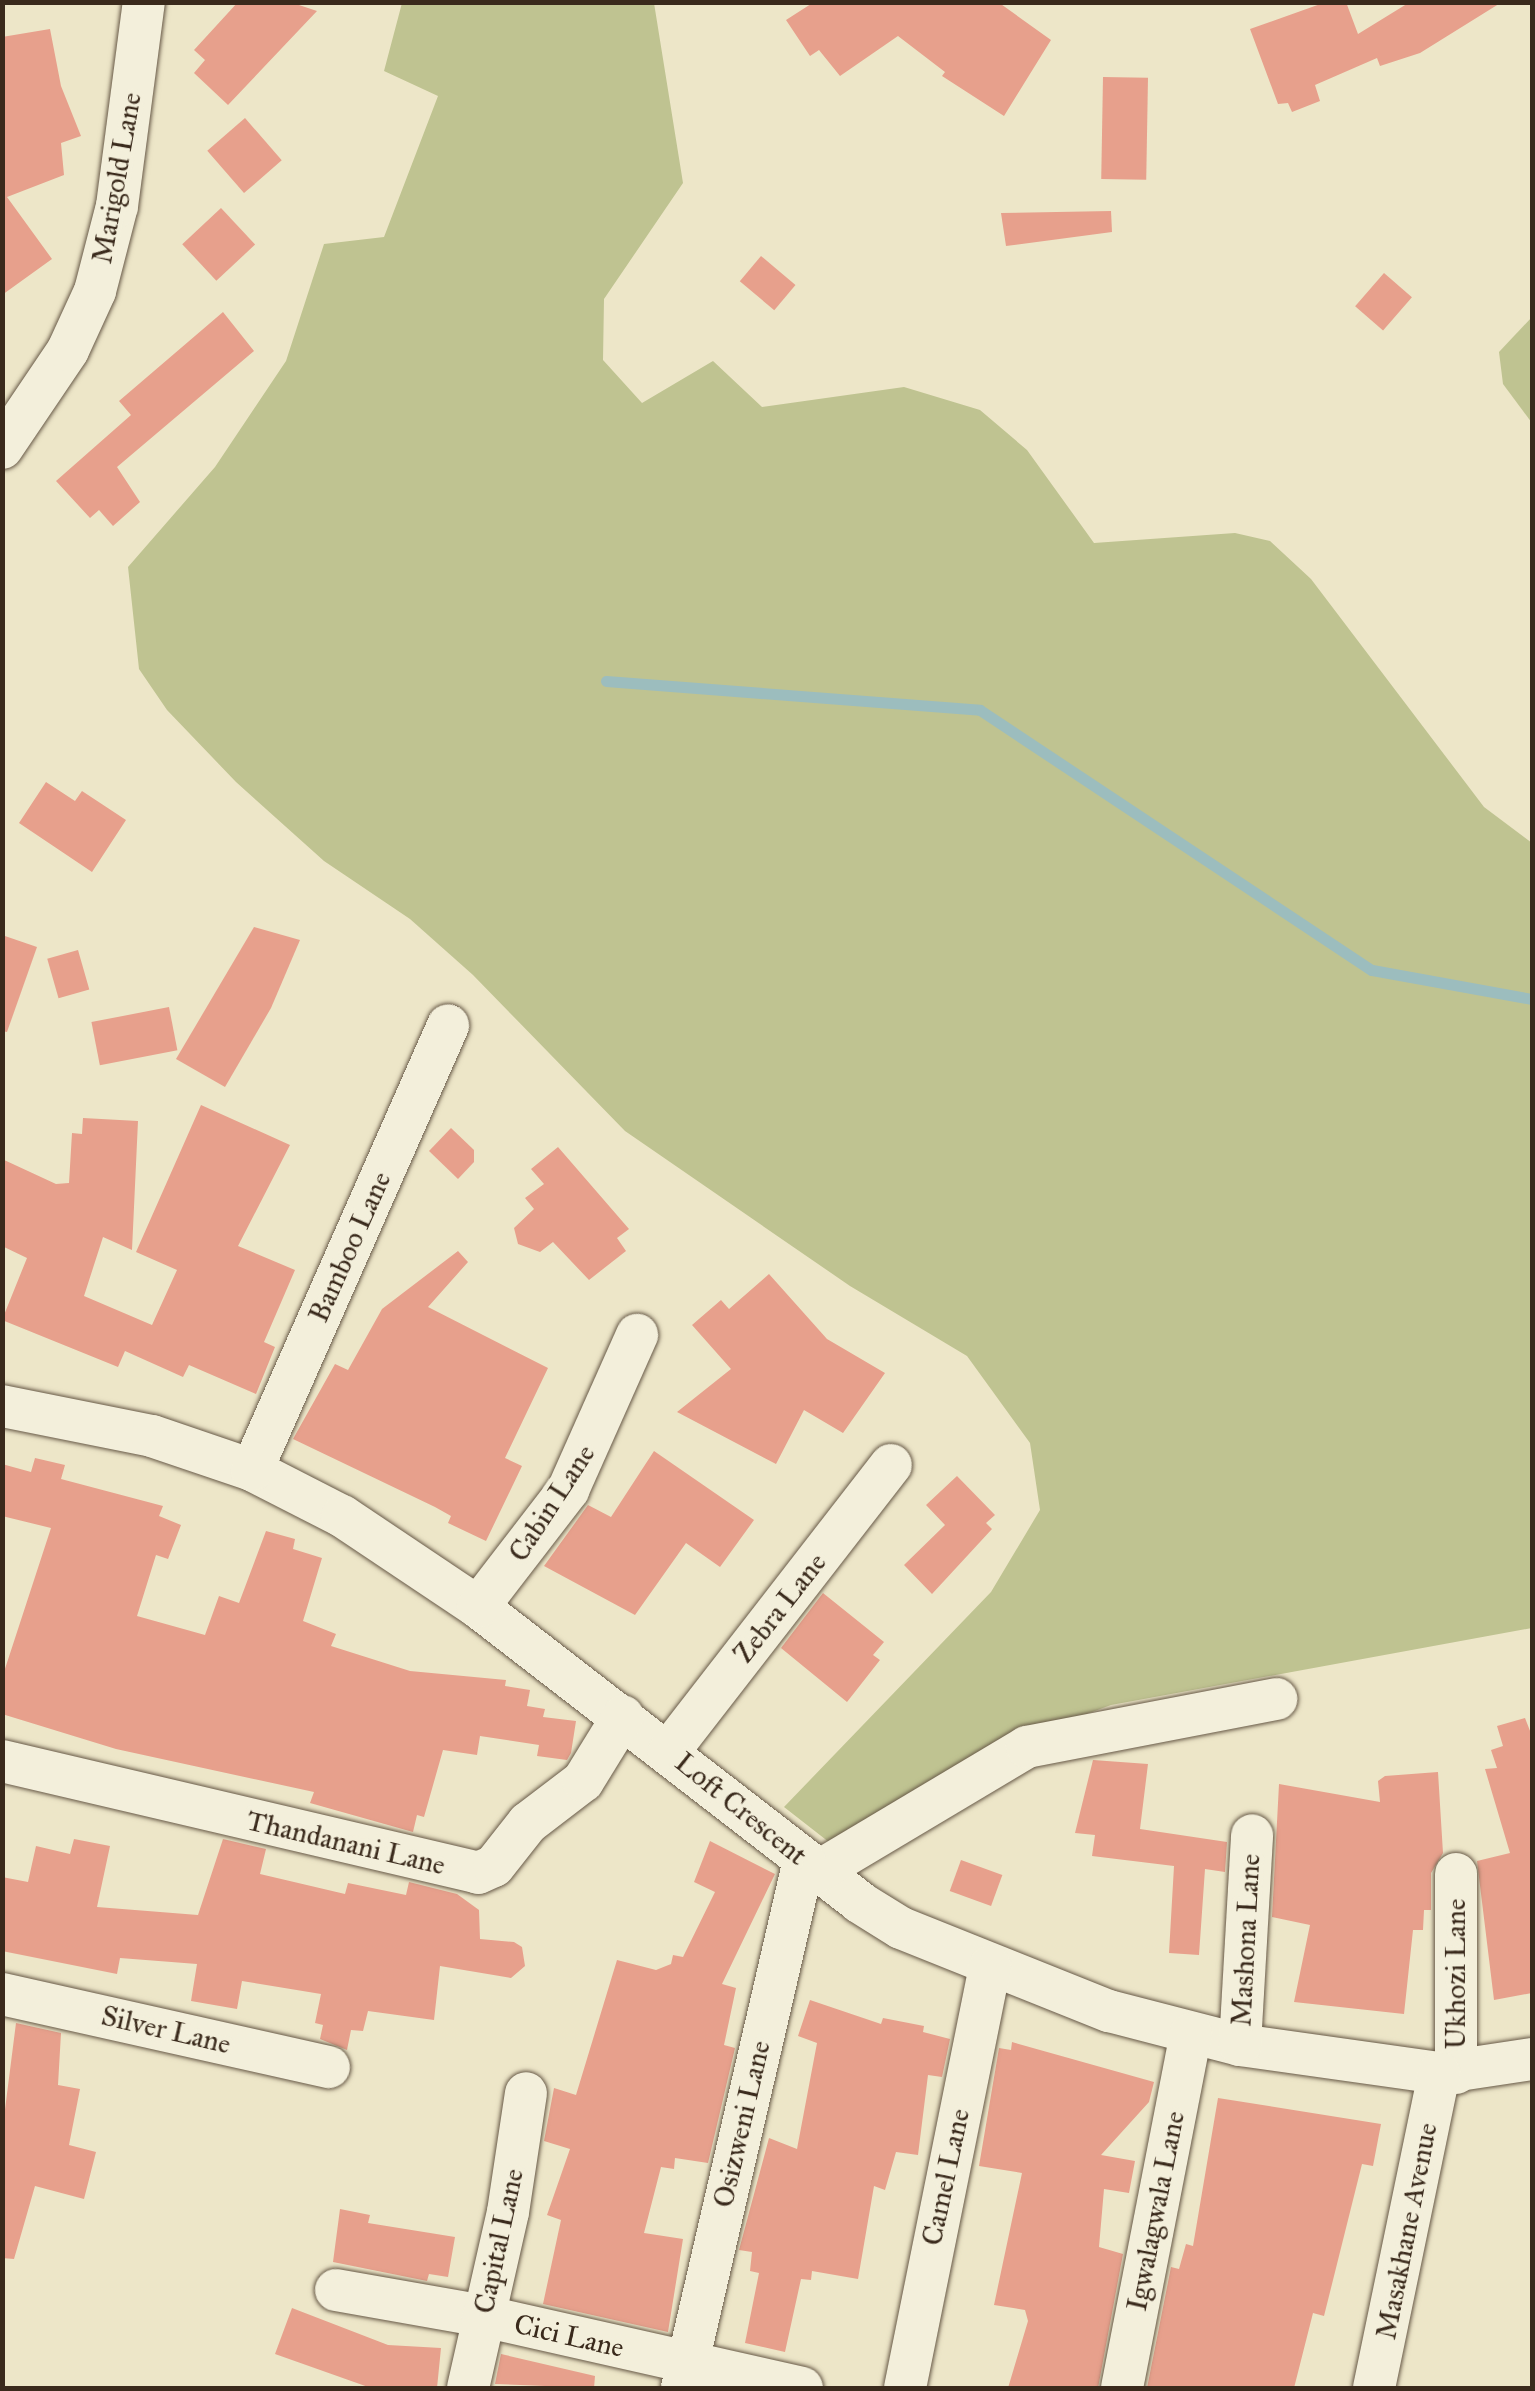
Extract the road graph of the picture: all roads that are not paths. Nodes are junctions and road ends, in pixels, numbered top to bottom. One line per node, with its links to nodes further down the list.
1 (144, 2): 2 (street, Marigold Lane)
2 (2, 448)
3 (448, 1025): 7 (street, Bamboo Lane)
4 (637, 1335): 8 (street, Cabin Lane)
5 (2, 1406): 7 (street, Loft Crescent)
6 (891, 1465): 11 (street, Zebra Lane)
7 (252, 1470): 8 (street, Loft Crescent)
8 (478, 1607): 10 (street, Loft Crescent)
9 (1276, 1699): 14 (street)
10 (623, 1716): 11 (street, Loft Crescent); 12 (street, Thandanani Lane)
11 (669, 1751): 14 (street, Loft Crescent)
12 (2, 1761)
13 (1252, 1835): 19 (street, Mashona Lane)
14 (812, 1865): 16 (street, Loft Crescent); 26 (street, Osizweni Lane)
15 (1456, 1874): 22 (street, Ukhozi Lane)
16 (990, 1966): 18 (street, Loft Crescent); 29 (street, Camel Lane)
17 (2, 1994): 21 (street, Silver Lane)
18 (1191, 2034): 19 (street, Loft Crescent); 30 (street, Igwalagwala Lane)
19 (1240, 2045): 22 (street, Loft Crescent)
20 (1532, 2059): 22 (street, Loft Crescent)
21 (329, 2067)
22 (1447, 2073): 31 (street, Masakhane Avenue)
23 (526, 2093): 25 (street, Capital Lane)
24 (336, 2290): 25 (street, Cici Lane)
25 (483, 2316): 26 (street, Cici Lane); 27 (street, Capital Lane)
26 (684, 2376): 28 (street, Cici Lane)
27 (468, 2388)
28 (802, 2388)
29 (905, 2388)
30 (1122, 2388)
31 (1374, 2388)

